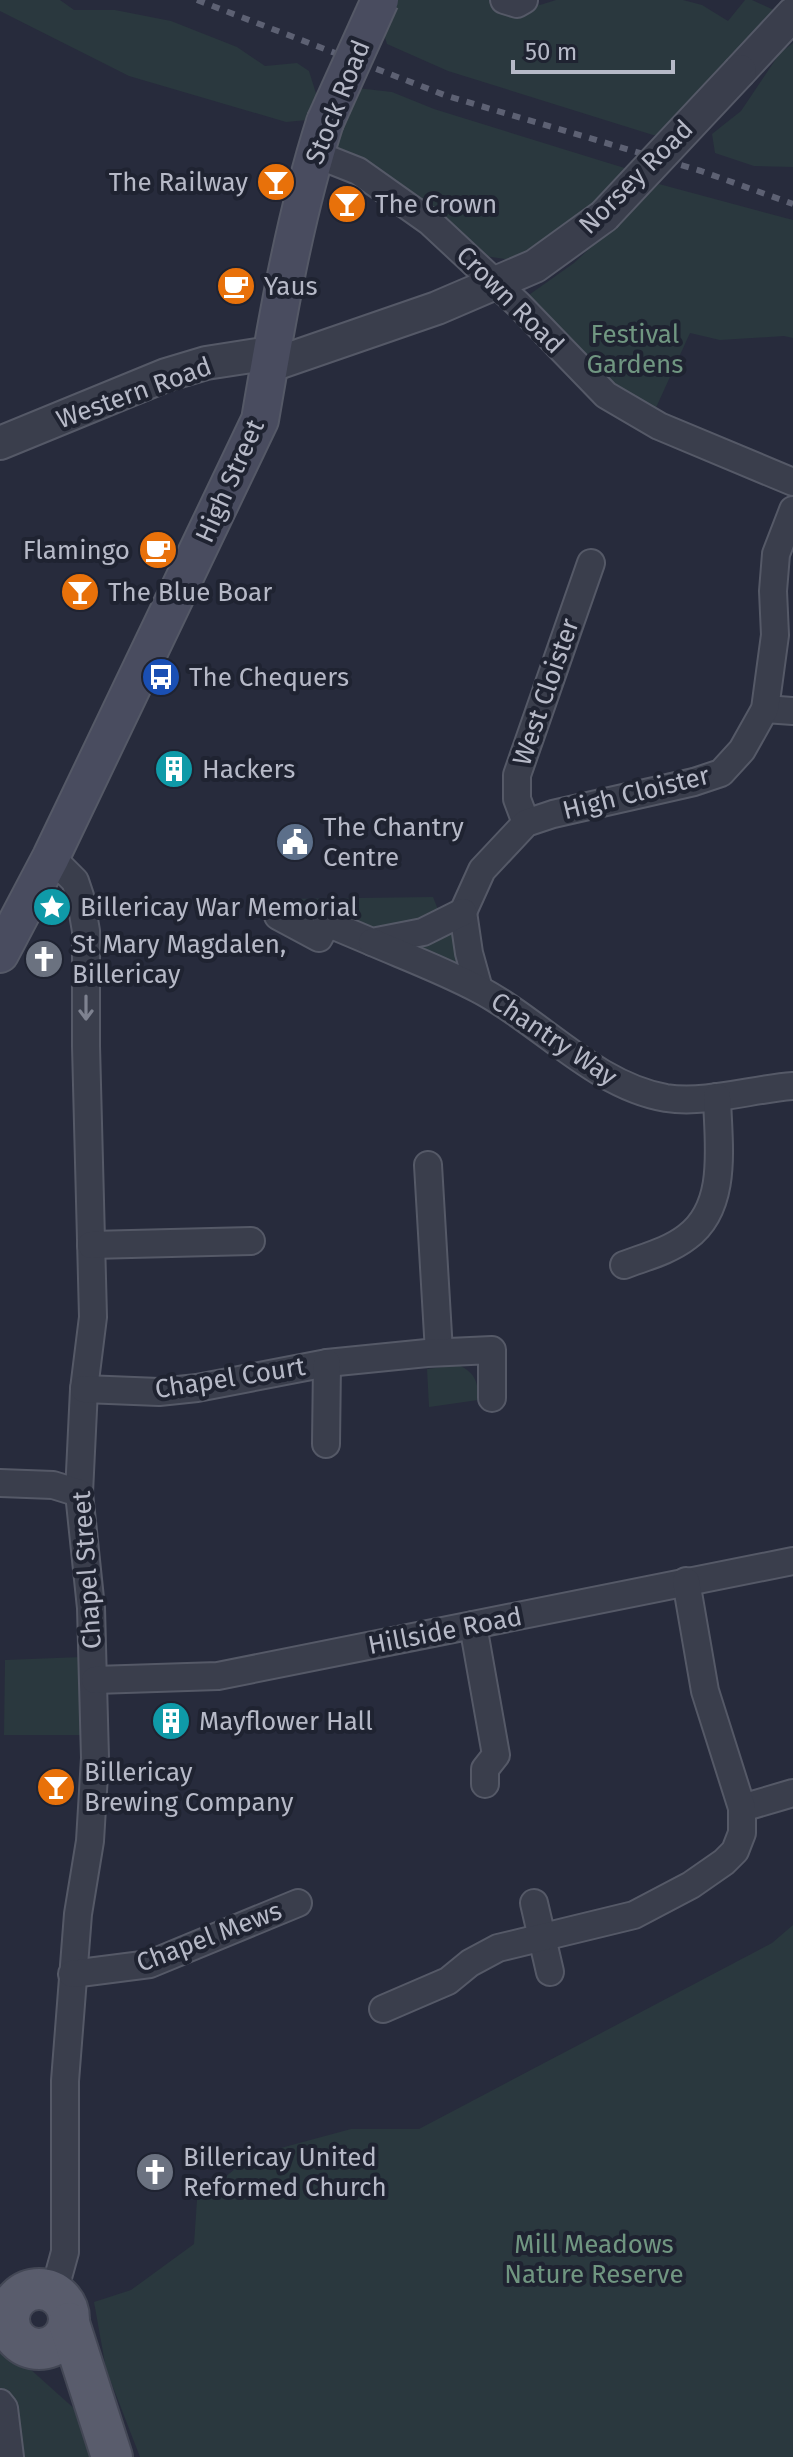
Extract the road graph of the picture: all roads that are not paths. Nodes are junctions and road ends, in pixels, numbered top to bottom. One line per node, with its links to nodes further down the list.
1 (380, 0): 5 (main road, Stock Road, bridge)
2 (504, 0): 3 (street)
3 (524, 0)
4 (793, 14): 7 (street, Norsey Road, bridge)
5 (320, 138): 6 (main road, Stock Road); 7 (street, Crown Road)
6 (301, 206): 8 (main road, High Street)
7 (494, 283): 8 (street, Norsey Road); 10 (street, Crown Road)
8 (270, 359): 9 (street, Western Road); 16 (main road, High Street)
9 (0, 443)
10 (793, 482)
11 (793, 510): 13 (street, High Cloister)
12 (591, 563): 15 (street, West Cloister)
13 (765, 709): 14 (street); 15 (street, High Cloister)
14 (793, 711)
15 (526, 823): 17 (street)
16 (51, 857): 20 (main road, High Street); 26 (street, Chapel Street, one-way to 26)
17 (463, 912): 19 (street); 21 (street)
18 (278, 916): 19 (street, Chantry Way)
19 (372, 942): 21 (street, Chantry Way)
20 (0, 954)
21 (479, 989): 23 (street, Chantry Way)
22 (793, 1086): 23 (street, Chantry Way)
23 (717, 1097): 27 (street)
24 (428, 1165): 28 (street)
25 (251, 1241): 26 (street)
26 (91, 1245): 30 (street, Chapel Street)
27 (624, 1265)
28 (439, 1352): 29 (street, Chapel Court); 31 (street, Chapel Court)
29 (327, 1363): 30 (street, Chapel Court); 32 (street, Chapel Court)
30 (84, 1389): 34 (street, Chapel Street)
31 (492, 1398)
32 (326, 1444)
33 (0, 1483): 34 (street)
34 (79, 1493): 38 (street, Chapel Street)
35 (793, 1561): 36 (street, Hillside Road)
36 (686, 1581): 37 (street, Hillside Road); 41 (street)
37 (473, 1625): 38 (street, Hillside Road); 39 (street)
38 (95, 1680): 46 (street, Chapel Street)
39 (485, 1784)
40 (793, 1793): 41 (street)
41 (742, 1808): 44 (street)
42 (298, 1903): 46 (street, Chapel Mews)
43 (534, 1903): 44 (street)
44 (543, 1938): 45 (street); 47 (street)
45 (550, 1972)
46 (72, 1974): 49 (street, Chapel Street)
47 (383, 2009)
48 (4, 2314): 49 (main road)
49 (55, 2321): 51 (main road)
50 (0, 2403): 52 (street)
51 (106, 2442)
52 (10, 2457)

